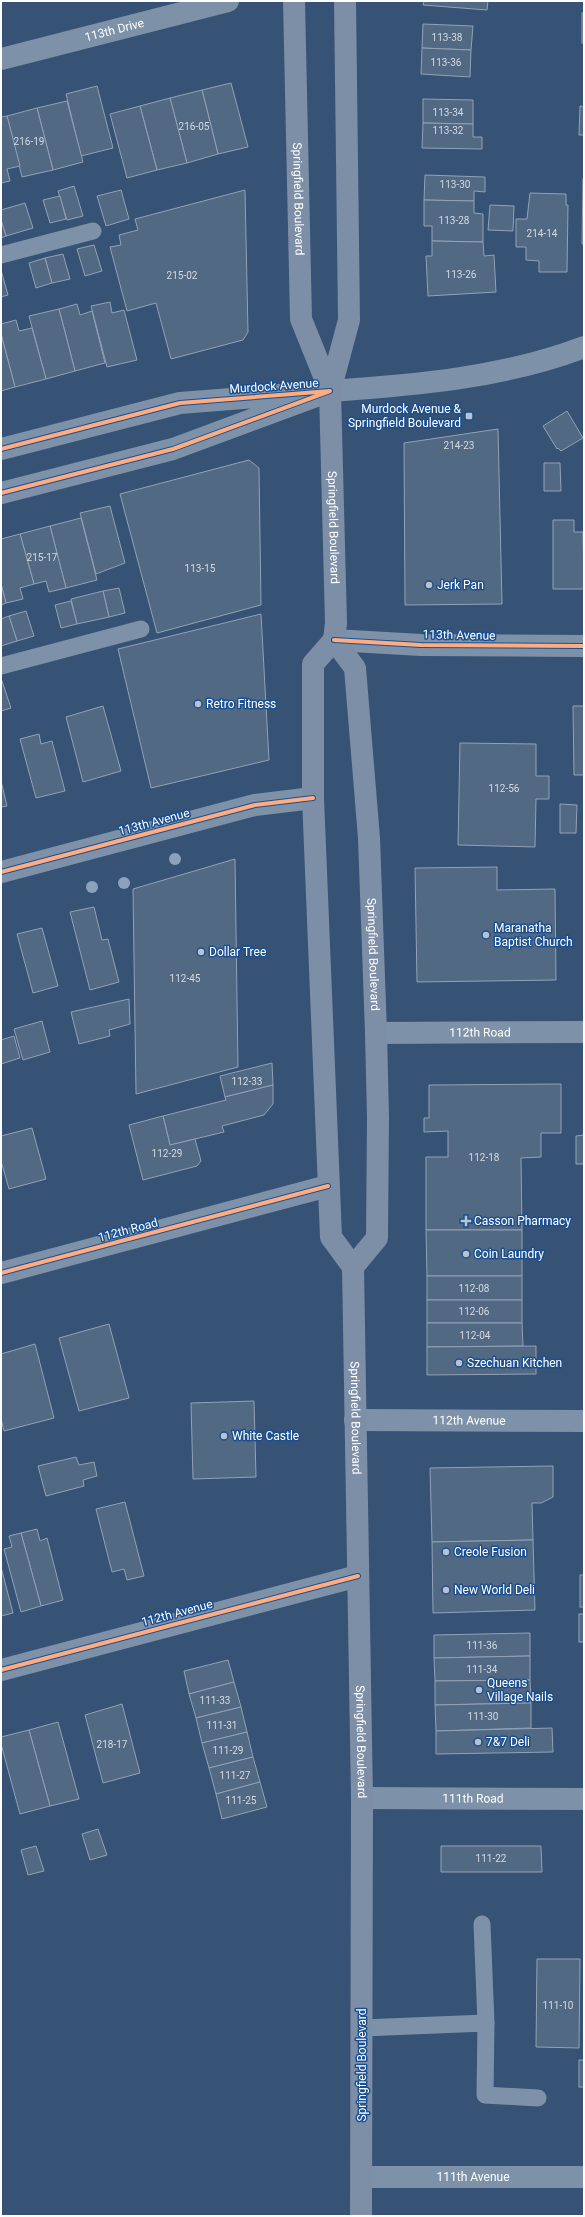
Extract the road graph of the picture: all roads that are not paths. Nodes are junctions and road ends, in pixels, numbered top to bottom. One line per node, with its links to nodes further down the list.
1 (228, 1): 4 (street, 113th Drive)
2 (294, 1): 8 (main road, Springfield Boulevard)
3 (345, 1): 8 (main road, Springfield Boulevard)
4 (1, 59)
5 (93, 230): 6 (lane)
6 (1, 255)
7 (584, 347): 8 (street, Murdock Avenue)
8 (330, 391): 9 (street, Murdock Avenue); 10 (street, Murdock Avenue); 12 (main road, Springfield Boulevard)
9 (1, 449)
10 (1, 493)
11 (141, 629): 14 (lane)
12 (334, 640): 13 (street, 113th Avenue); 15 (main road); 18 (main road, Springfield Boulevard)
13 (584, 646)
14 (1, 666)
15 (313, 798): 16 (street, 113th Avenue); 19 (main road)
16 (1, 872)
17 (584, 1032): 18 (street, 112th Road)
18 (376, 1033): 20 (main road, Springfield Boulevard)
19 (328, 1186): 20 (main road); 21 (street, 112th Road)
20 (353, 1267): 22 (main road, Springfield Boulevard)
21 (1, 1273)
22 (355, 1420): 23 (street, 112th Avenue); 24 (main road, Springfield Boulevard)
23 (584, 1421)
24 (358, 1576): 25 (street, 112th Avenue); 26 (main road, Springfield Boulevard)
25 (1, 1670)
26 (362, 1798): 27 (street, 111th Road); 30 (main road, Springfield Boulevard)
27 (584, 1799)
28 (482, 1924): 29 (lane)
29 (486, 2023): 30 (lane); 31 (lane)
30 (362, 2028): 32 (main road, Springfield Boulevard)
31 (538, 2098)
32 (362, 2177): 33 (street, 111th Avenue); 34 (main road, Springfield Boulevard)
33 (584, 2177)
34 (361, 2216)

